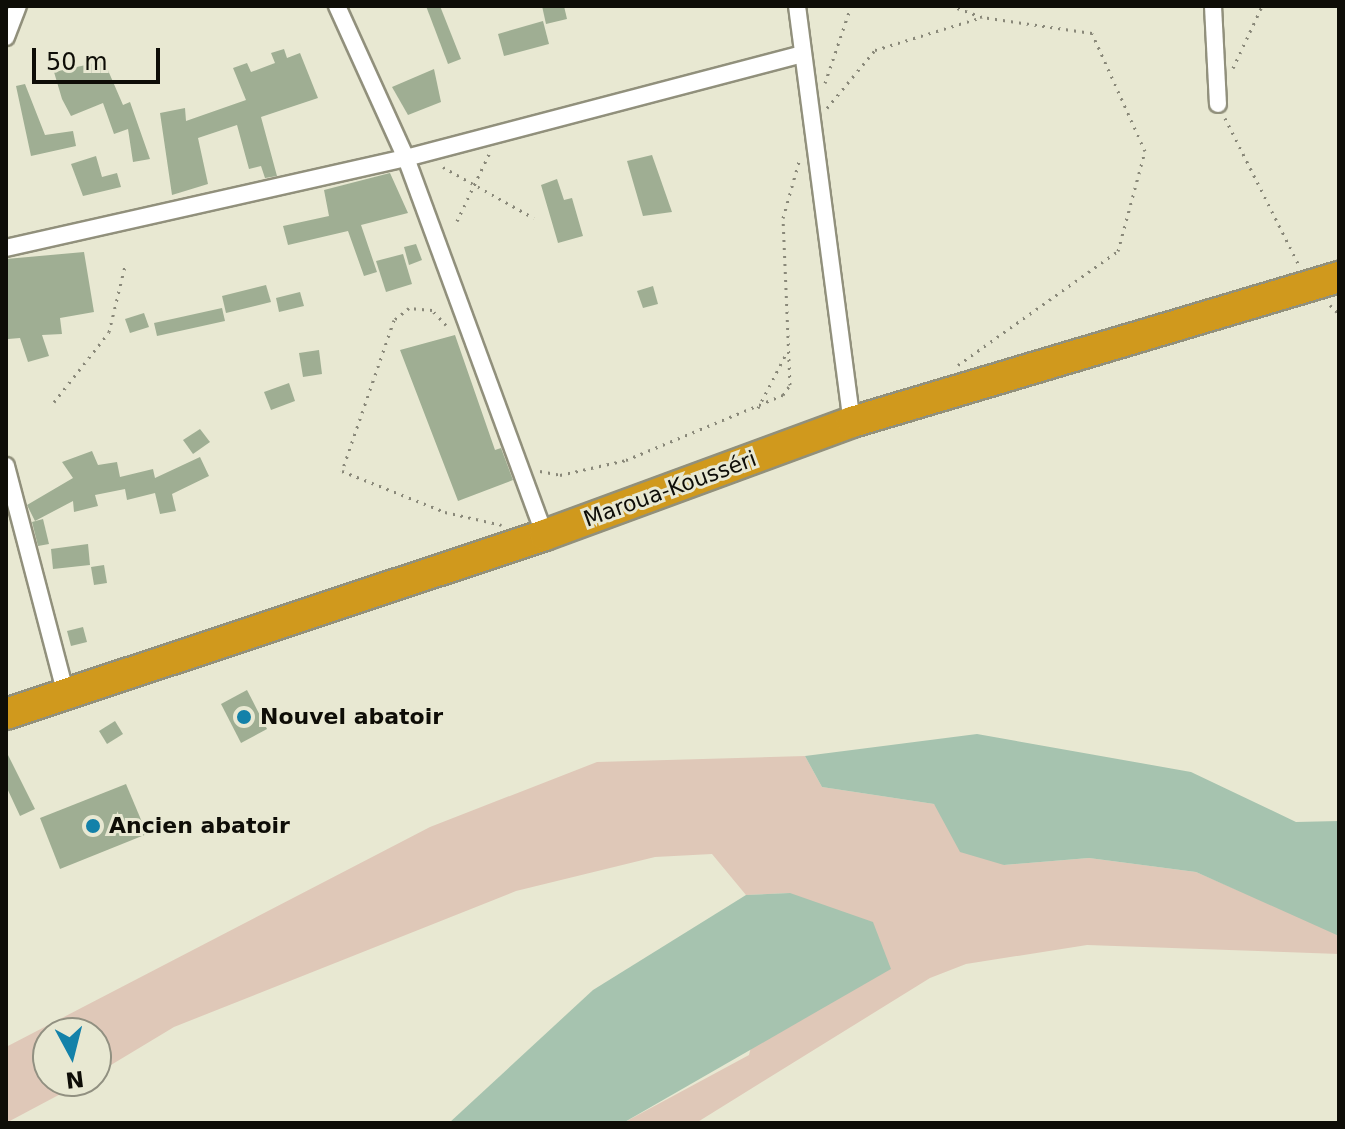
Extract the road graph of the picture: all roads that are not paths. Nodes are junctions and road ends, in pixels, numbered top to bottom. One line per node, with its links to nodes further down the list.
1 (18, 6): 5 (street)
2 (337, 6): 8 (street)
3 (797, 6): 6 (street)
4 (1213, 6): 7 (street)
5 (6, 37)
6 (802, 54): 8 (street); 11 (street)
7 (1218, 104)
8 (406, 158): 9 (street); 13 (street)
9 (6, 248)
10 (1339, 277): 11 (highway, Maroua-Kousséri)
11 (852, 422): 13 (highway, Maroua-Kousséri)
12 (6, 466): 14 (street)
13 (545, 535): 14 (highway, Maroua-Kousséri)
14 (66, 695): 15 (highway, Maroua-Kousséri)
15 (6, 714)

